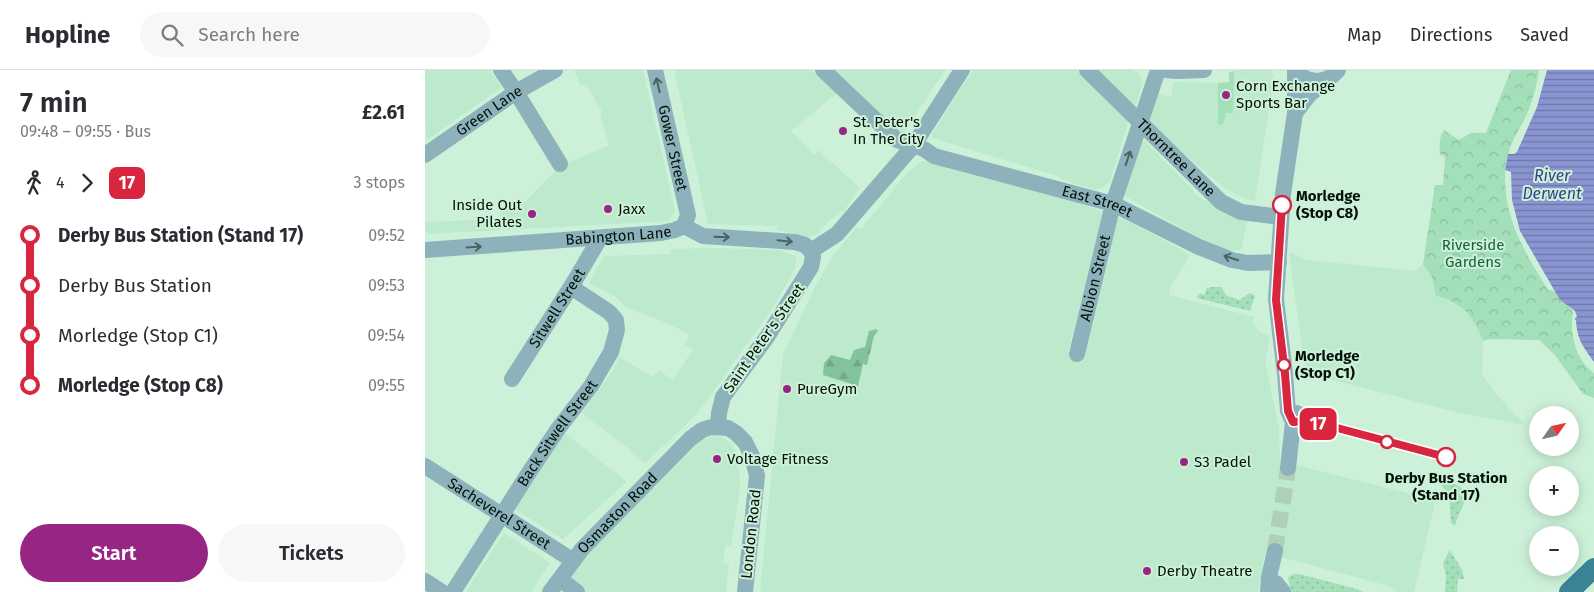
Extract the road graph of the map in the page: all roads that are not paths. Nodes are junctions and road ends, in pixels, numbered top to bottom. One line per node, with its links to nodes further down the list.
1 (501, 70): 12 (street)
2 (555, 70): 12 (street, Green Lane)
3 (655, 70): 20 (street, Gower Street, one-way to 3)
4 (823, 70): 15 (street, East Street)
5 (962, 70): 15 (street)
6 (1087, 70): 14 (street, Thorntree Lane)
7 (1158, 70): 14 (street, Albion Street)
8 (1166, 70): 9 (street)
9 (1204, 70)
10 (1295, 70): 11 (street); 13 (street)
11 (1333, 74): 13 (street)
12 (516, 92): 16 (street, Green Lane); 17 (street)
13 (1295, 113): 19 (street)
14 (1140, 124): 18 (street, Albion Street, one-way to 14); 19 (street, Thorntree Lane)
15 (913, 146): 18 (street, East Street); 22 (street)
16 (426, 154)
17 (560, 164)
18 (1113, 204): 24 (street, East Street, one-way to 18); 26 (street, Albion Street)
19 (1281, 217): 24 (street)
20 (684, 226): 21 (street, Babington Lane); 22 (street, Babington Lane, one-way to 22)
21 (600, 238): 23 (street, Babington Lane, one-way to 21); 25 (street, Sitwell Street)
22 (809, 249): 28 (street, Saint Peter's Street)
23 (425, 250)
24 (1279, 267): 30 (street)
25 (574, 282): 27 (street, Sitwell Street); 31 (street, Back Sitwell Street)
26 (1077, 354)
27 (512, 379)
28 (718, 426): 32 (street, Osmaston Road); 41 (street, London Road)
29 (425, 466): 31 (street, Sacheverel Street)
30 (1288, 468)
31 (500, 516): 32 (street, Sacheverel Street); 39 (street, Back Sitwell Street)
32 (565, 556): 36 (street, Osmaston Road)
33 (1274, 558): 37 (street)
34 (1594, 568): 42 (main road)
35 (425, 581): 38 (street)
36 (555, 585): 40 (street)
37 (1276, 590)
38 (442, 592)
39 (453, 592)
40 (577, 592)
41 (745, 592)
42 (1569, 592)

